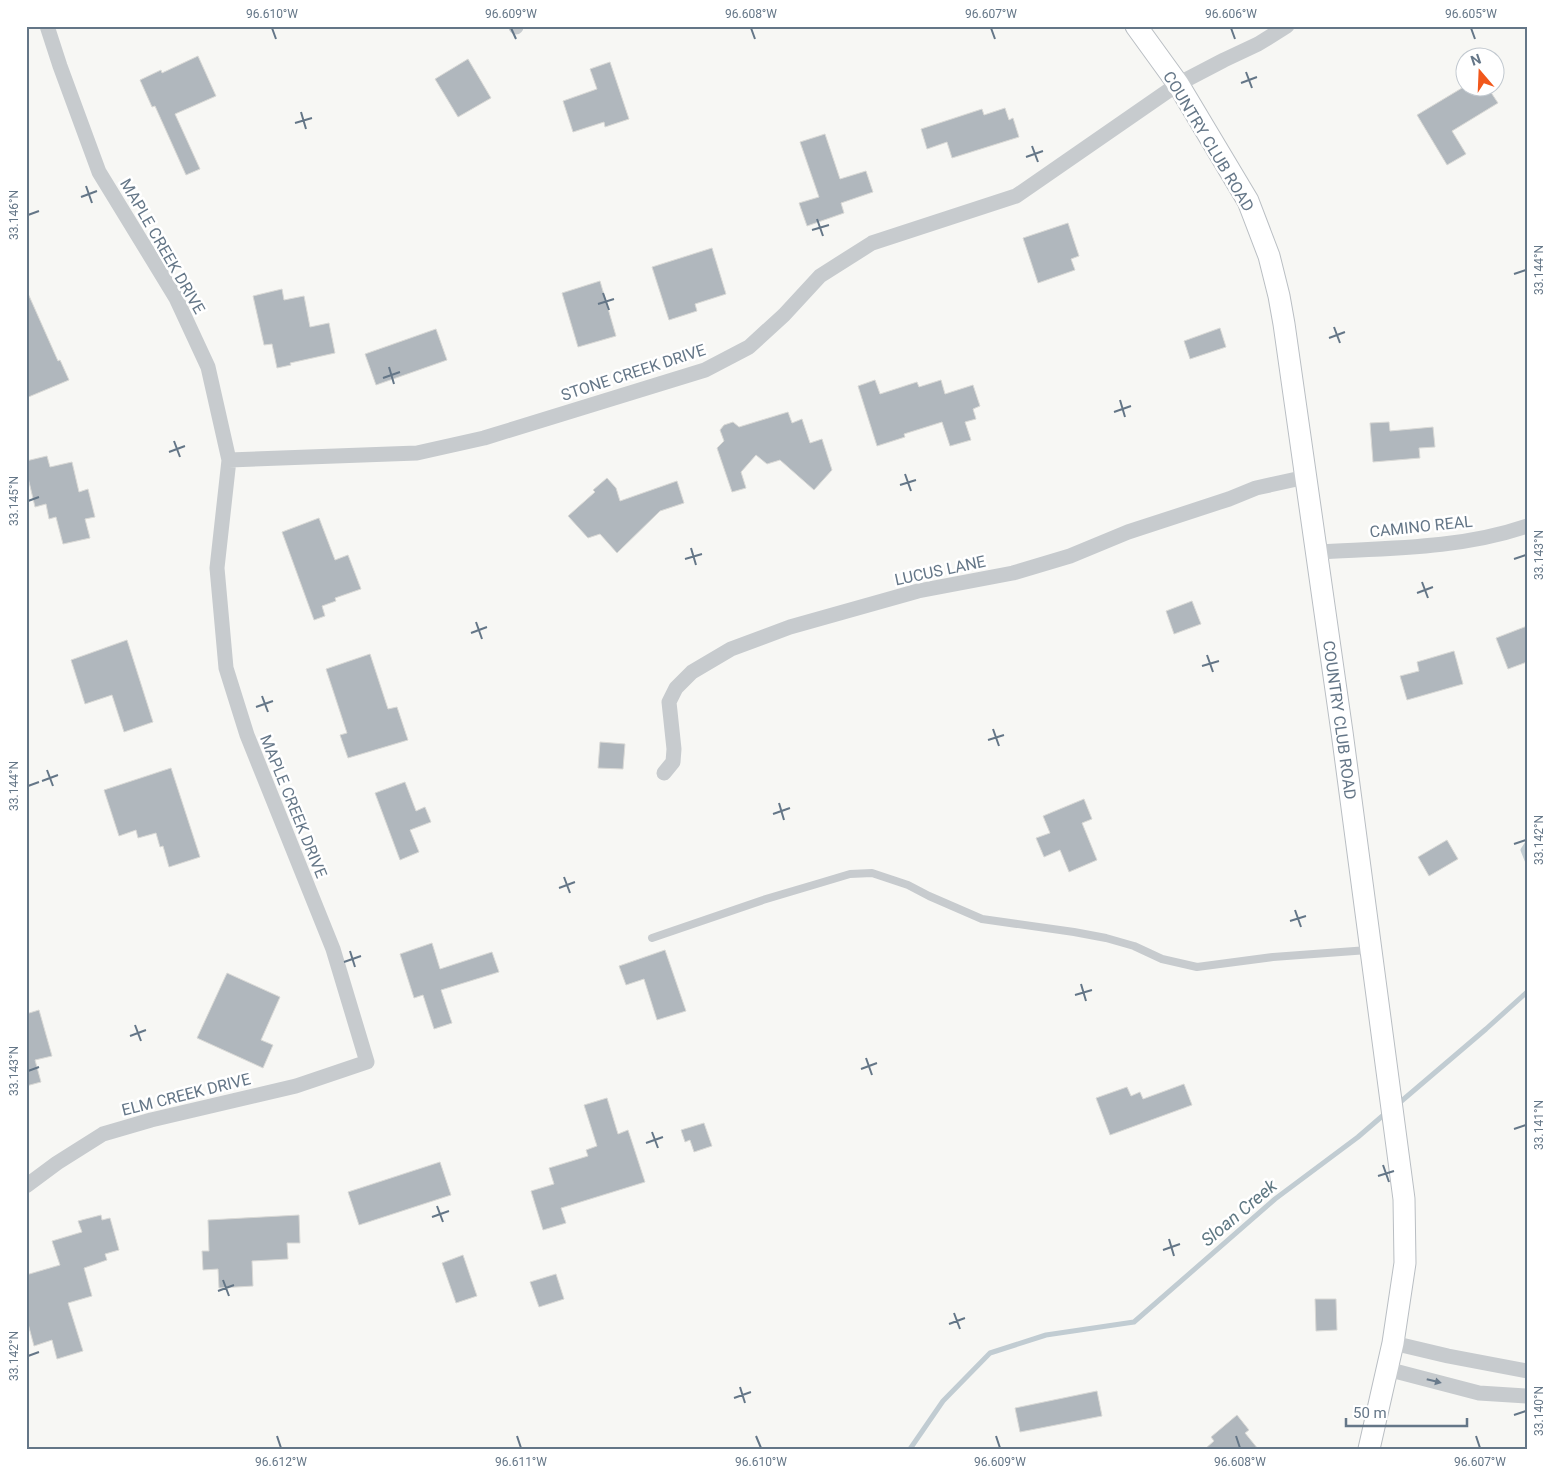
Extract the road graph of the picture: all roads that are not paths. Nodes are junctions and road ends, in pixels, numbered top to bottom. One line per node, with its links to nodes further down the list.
1 (47, 26): 5 (street, MAPLE CREEK DRIVE)
2 (1136, 26): 4 (main road, COUNTRY CLUB ROAD)
3 (1287, 26): 4 (street, STONE CREEK DRIVE)
4 (1178, 84): 5 (street, STONE CREEK DRIVE); 6 (main road, COUNTRY CLUB ROAD)
5 (229, 460): 12 (street, MAPLE CREEK DRIVE)
6 (1306, 477): 8 (main road, COUNTRY CLUB ROAD); 9 (street, LUCUS LANE)
7 (1527, 526): 8 (street, CAMINO REAL)
8 (1317, 552): 11 (main road, COUNTRY CLUB ROAD)
9 (664, 773)
10 (652, 938): 11 (lane)
11 (1370, 950): 14 (main road, COUNTRY CLUB ROAD)
12 (367, 1062): 13 (street, ELM CREEK DRIVE)
13 (26, 1186)
14 (1393, 1343): 15 (main road, COUNTRY CLUB ROAD); 16 (street)
15 (1387, 1369): 17 (street, one-way to 17); 18 (main road, COUNTRY CLUB ROAD)
16 (1527, 1371)
17 (1527, 1396)
18 (1369, 1449)

